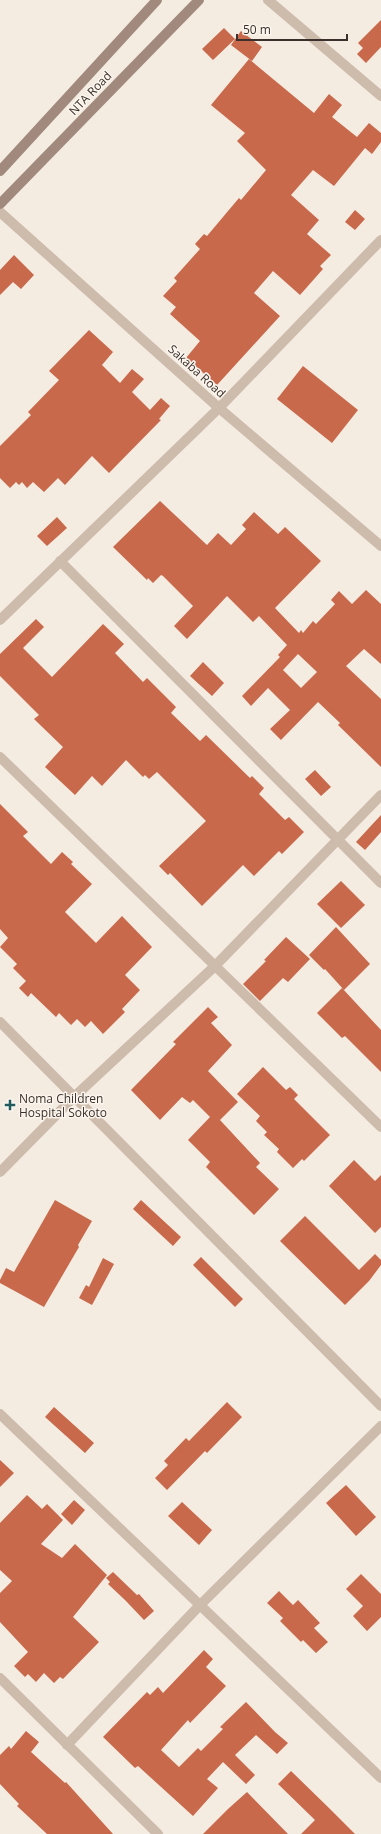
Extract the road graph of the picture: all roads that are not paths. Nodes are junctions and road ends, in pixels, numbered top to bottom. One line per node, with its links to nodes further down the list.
1 (157, 0): 5 (main road, NTA Road)
2 (200, 0): 6 (main road, NTA Road)
3 (268, 0): 4 (street)
4 (381, 96)
5 (0, 171)
6 (0, 204)
7 (0, 212): 9 (street, Sakaba Road)
8 (381, 240): 9 (street)
9 (219, 408): 10 (street, Sakaba Road); 11 (street)
10 (381, 546)
11 (60, 561): 12 (street); 15 (street)
12 (0, 620)
13 (0, 757): 17 (street)
14 (381, 795): 15 (street)
15 (337, 840): 16 (street); 17 (street)
16 (381, 883)
17 (215, 966): 19 (street); 20 (street)
18 (0, 1022): 19 (street)
19 (74, 1097): 21 (street); 22 (street)
20 (381, 1127)
21 (0, 1172)
22 (381, 1406)
23 (0, 1414): 25 (street)
24 (381, 1426): 25 (street)
25 (199, 1606): 27 (street); 28 (street)
26 (0, 1678): 27 (street)
27 (67, 1745): 29 (street)
28 (381, 1778)
29 (158, 1834)

